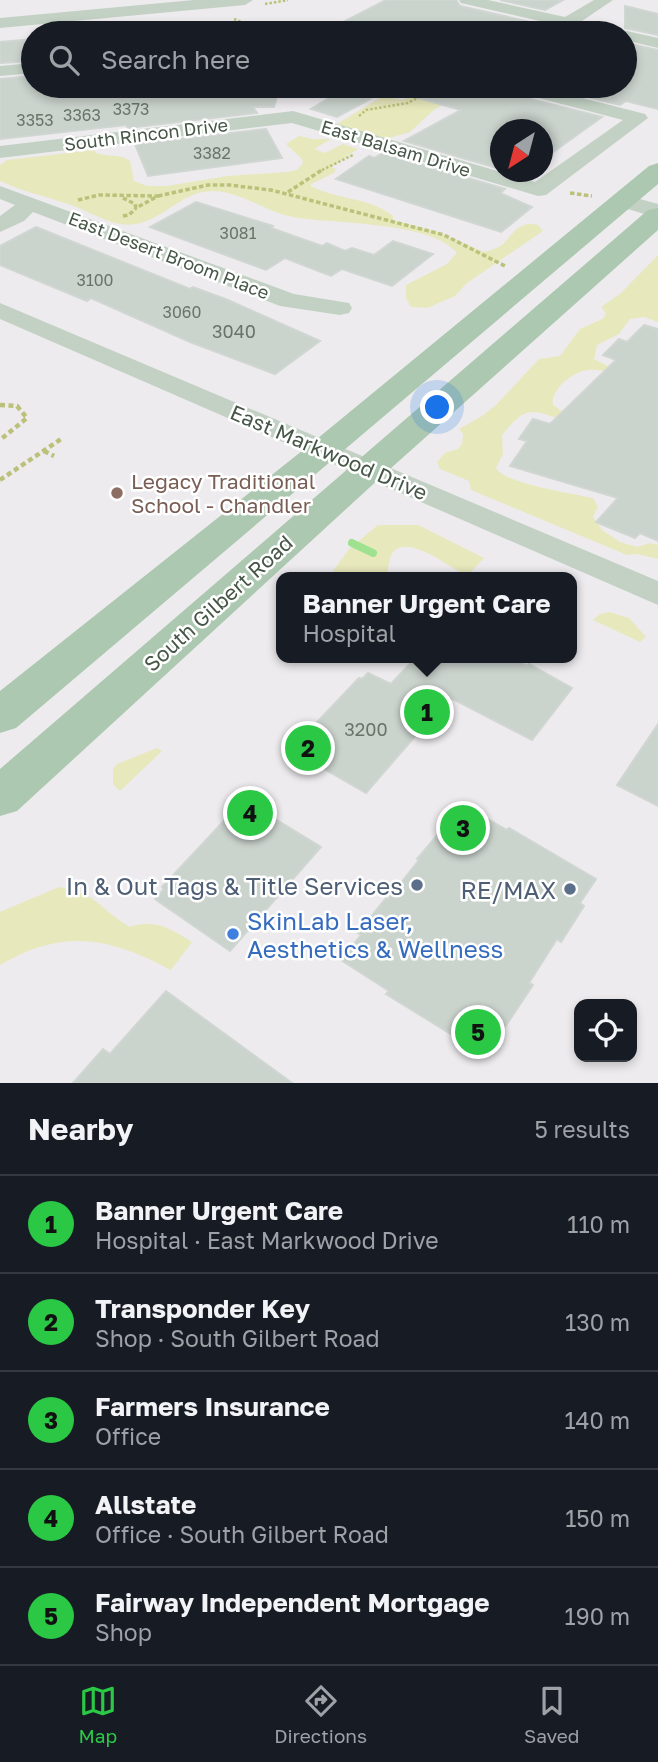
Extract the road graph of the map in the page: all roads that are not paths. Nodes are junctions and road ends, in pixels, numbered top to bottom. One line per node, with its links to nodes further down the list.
1 (163, 0): 6 (street)
2 (245, 0): 7 (street)
3 (467, 0): 9 (street)
4 (588, 0): 10 (street)
5 (605, 0): 11 (street)
6 (0, 15)
7 (21, 21)
8 (21, 21): 12 (street)
9 (543, 21)
10 (562, 21)
11 (565, 21)
12 (0, 23)
13 (637, 39): 14 (street)
14 (658, 43)
15 (21, 69): 16 (street)
16 (0, 71)
17 (560, 98): 18 (street, East Balsam Drive)
18 (293, 117): 19 (street, South Rincon Drive)
19 (0, 152)
20 (658, 171): 22 (main road)
21 (0, 192): 24 (street, East Desert Broom Place)
22 (627, 196): 23 (street); 25 (street); 31 (main road)
23 (658, 200)
24 (41, 207): 26 (street); 28 (street); 29 (street, East Desert Broom Place)
25 (658, 211)
26 (0, 212)
27 (658, 216): 32 (main road, South Gilbert Road)
28 (0, 225)
29 (340, 307)
30 (0, 310): 31 (street, East Markwood Drive)
31 (324, 451): 32 (street, East Markwood Drive); 34 (main road)
32 (368, 469): 33 (street, East Markwood Drive); 35 (main road, South Gilbert Road)
33 (658, 594)
34 (0, 716)
35 (0, 797)

